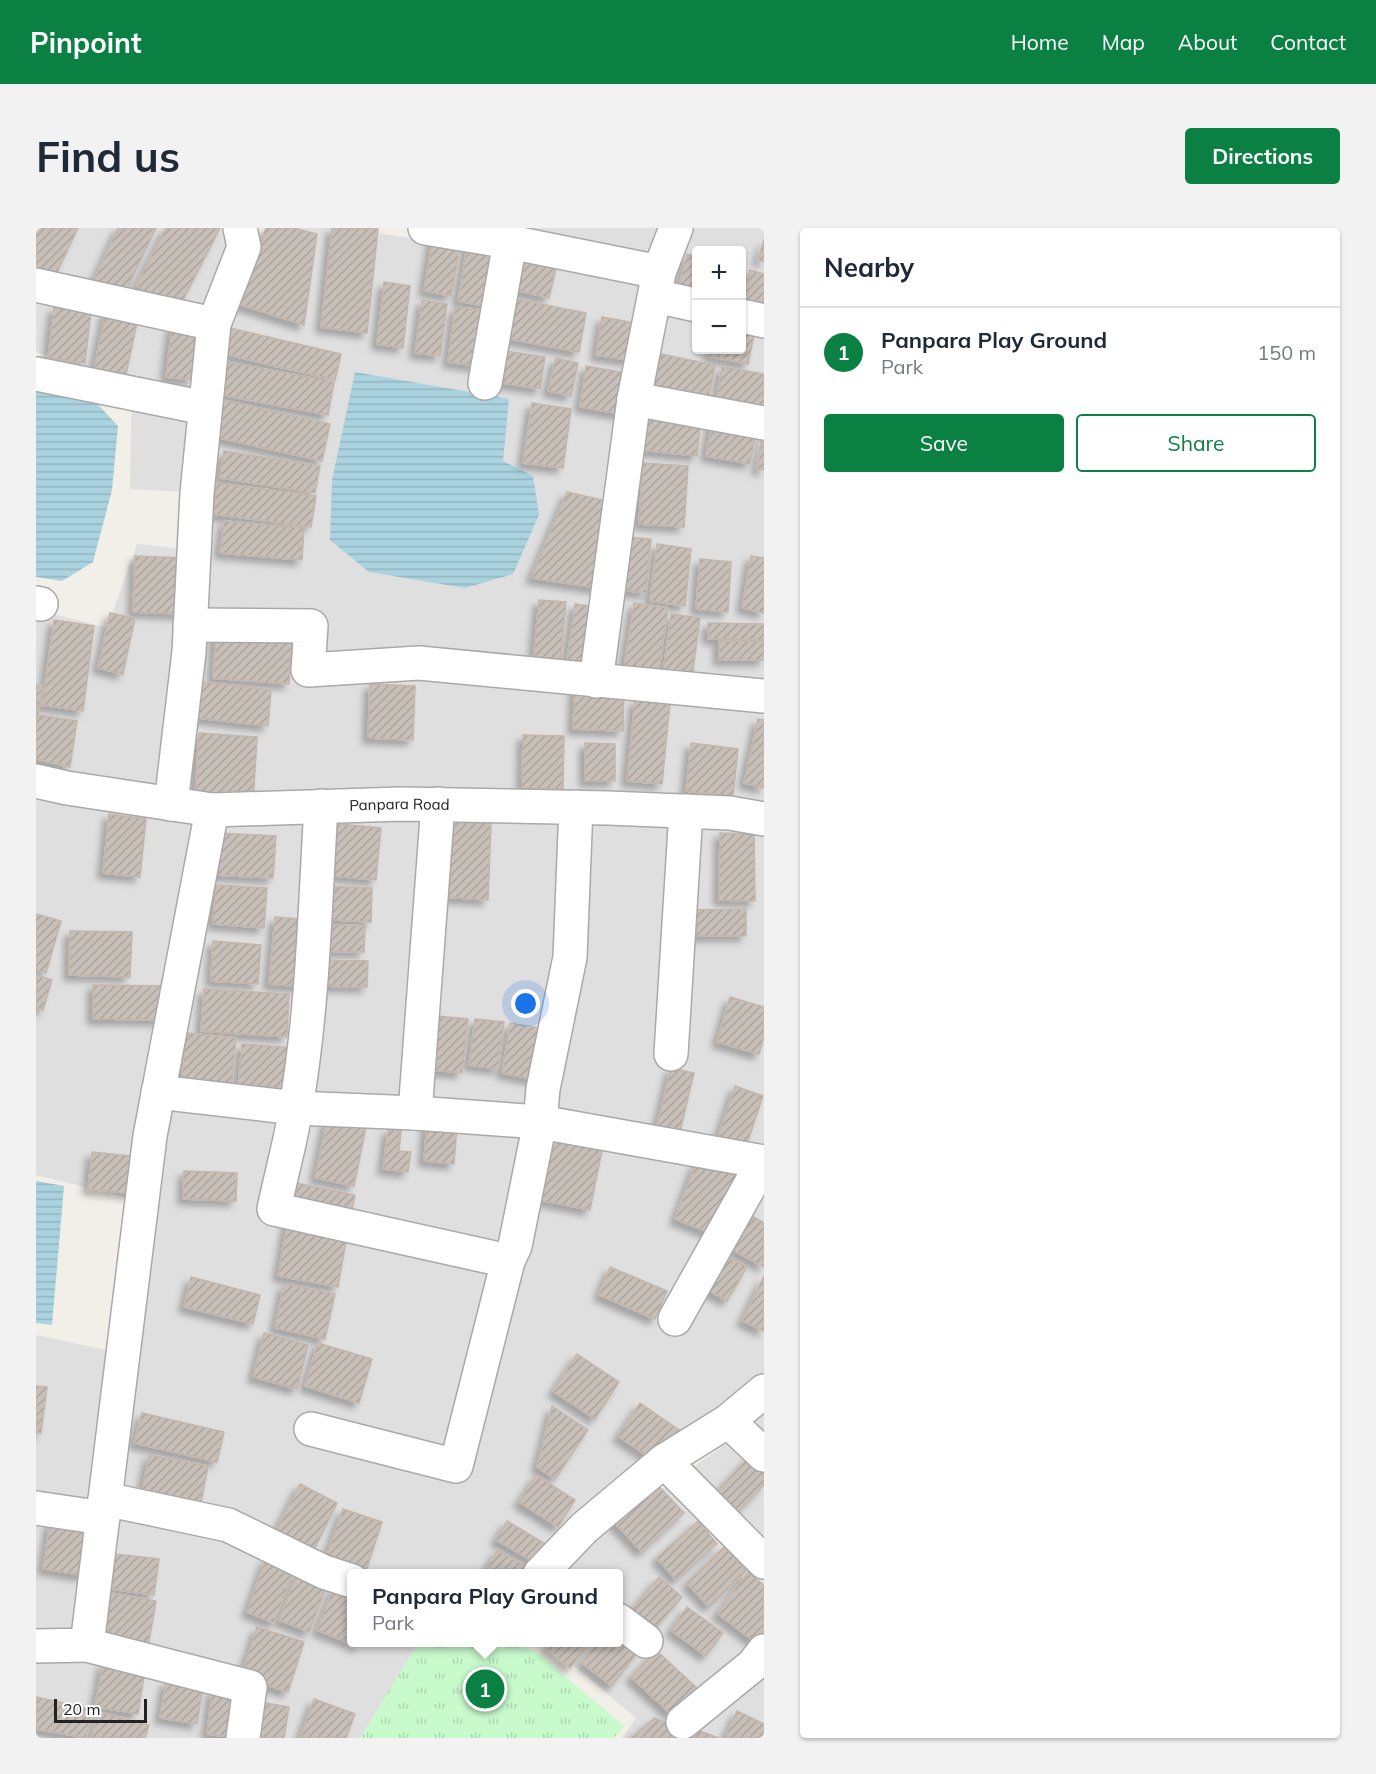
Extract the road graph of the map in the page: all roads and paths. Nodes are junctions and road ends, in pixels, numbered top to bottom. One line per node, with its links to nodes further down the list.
1 (240, 228): 10 (street)
2 (425, 228): 4 (street)
3 (676, 228): 5 (street)
4 (510, 242): 5 (street); 12 (street)
5 (657, 284): 7 (street); 13 (street)
6 (36, 285): 10 (street)
7 (692, 304)
8 (746, 317): 9 (street)
9 (764, 321)
10 (214, 324): 14 (street)
11 (36, 374): 14 (street)
12 (485, 382)
13 (634, 399): 15 (street); 17 (street)
14 (205, 408): 16 (street)
15 (764, 423)
16 (190, 625): 17 (street); 20 (street)
17 (596, 681): 18 (street)
18 (764, 696)
19 (36, 781): 20 (street, Panpara Road)
20 (171, 804): 24 (street, Panpara Road)
21 (438, 804): 22 (street, Panpara Road); 23 (street, Panpara Road); 30 (street)
22 (321, 806): 24 (street, Panpara Road); 29 (street)
23 (576, 807): 25 (street, Panpara Road); 31 (street)
24 (212, 810): 28 (street)
25 (686, 811): 26 (street, Panpara Road); 27 (street)
26 (764, 819)
27 (671, 1054)
28 (158, 1092): 29 (street); 41 (street)
29 (296, 1108): 30 (street); 33 (street)
30 (415, 1113): 31 (street)
31 (540, 1122): 32 (street); 33 (street)
32 (763, 1162): 34 (street)
33 (508, 1261): 37 (street)
34 (675, 1320)
35 (764, 1391): 36 (street)
36 (728, 1421): 38 (street); 39 (street)
37 (311, 1429)
38 (764, 1455)
39 (664, 1461): 42 (street); 43 (street)
40 (36, 1508): 41 (street)
41 (104, 1508): 44 (street); 47 (street)
42 (764, 1562)
43 (550, 1569)
44 (347, 1580)
45 (623, 1624): 46 (street)
46 (645, 1641)
47 (87, 1645): 48 (street); 51 (street)
48 (36, 1646)
49 (764, 1651): 50 (street)
50 (683, 1722)
51 (243, 1738)

